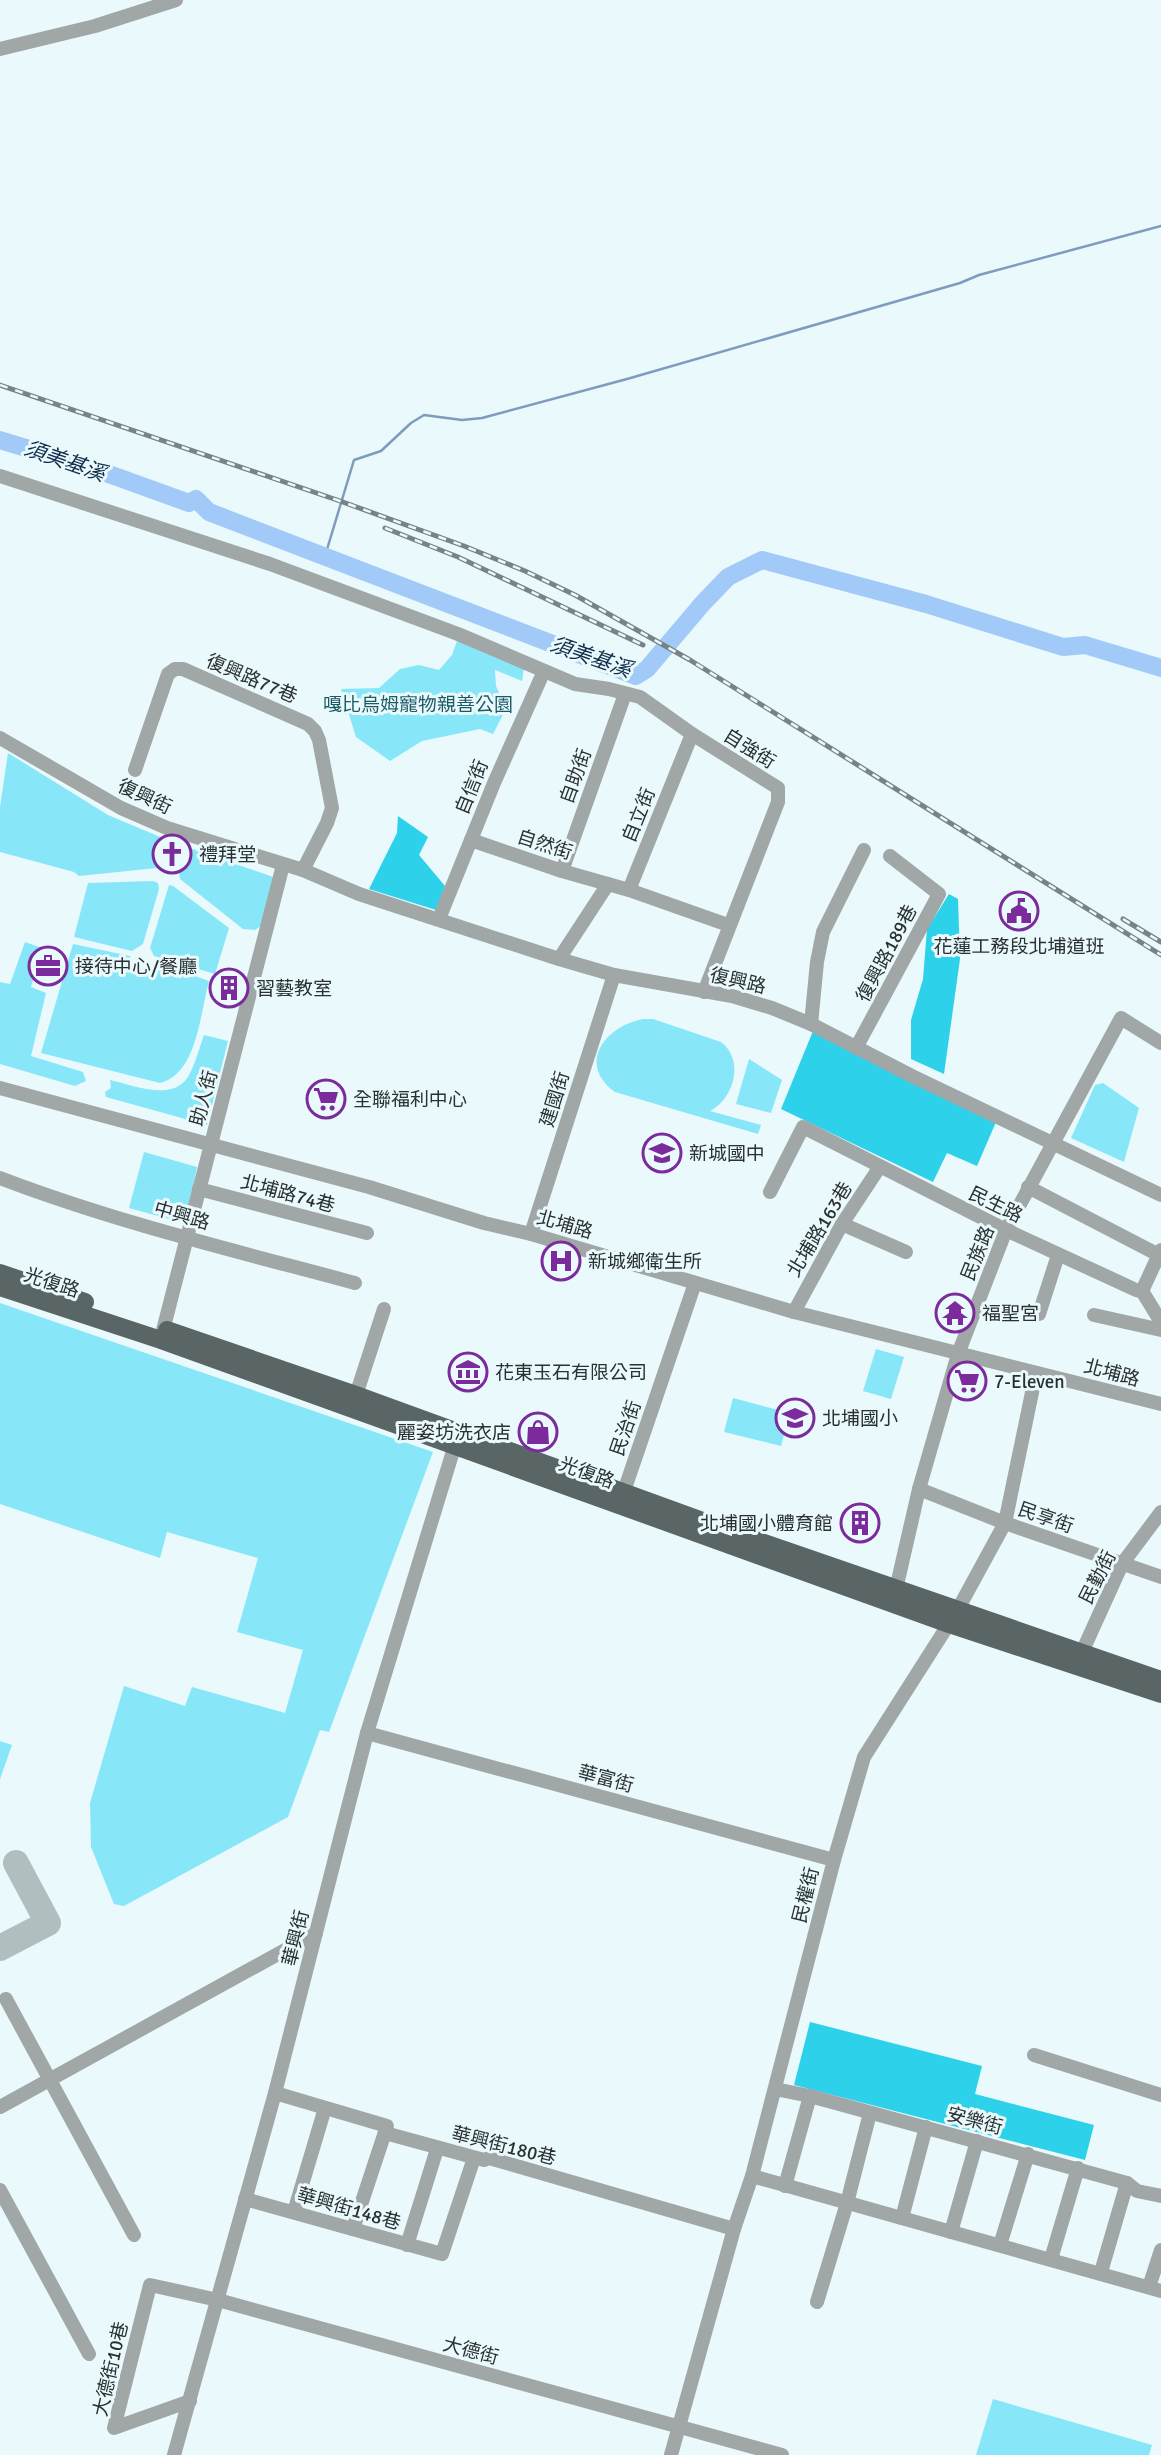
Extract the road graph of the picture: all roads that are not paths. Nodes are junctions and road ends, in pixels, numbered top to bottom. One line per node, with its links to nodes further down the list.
1 (176, 0): 2 (street)
2 (0, 49)
3 (0, 476): 4 (street, 自強街)
4 (544, 671): 5 (street, 自強街); 9 (street, 自信街)
5 (625, 694): 6 (street, 自強街); 14 (street, 自助街)
6 (692, 734): 16 (street, 自立街); 18 (street, 自強街)
7 (0, 738): 12 (street, 復興街)
8 (135, 770): 13 (street, 復興路77巷)
9 (471, 840): 14 (street, 自然街); 17 (street, 自信街)
10 (864, 850): 22 (street)
11 (890, 856): 24 (street, 復興路189巷)
12 (284, 864): 13 (street, 復興路); 27 (street, 助人街)
13 (303, 870): 17 (street, 復興路)
14 (562, 870): 15 (street, 自然街)
15 (608, 884): 16 (street); 19 (street)
16 (629, 890): 18 (street)
17 (439, 919): 19 (street, 復興路)
18 (728, 925): 21 (street, 自強街)
19 (559, 959): 20 (street, 復興路)
20 (614, 975): 21 (street, 復興路); 37 (street, 建國街)
21 (704, 992): 22 (street, 復興路)
22 (811, 1024): 24 (street, 復興路)
23 (1161, 1043): 26 (street, 民族路)
24 (856, 1048): 26 (street, 復興路)
25 (0, 1088): 27 (street, 北埔路)
26 (1051, 1144): 30 (street, 民族路); 33 (street, 復興路)
27 (211, 1145): 31 (street, 助人街); 37 (street, 北埔路)
28 (879, 1168): 32 (street, 民生路); 34 (street, 北埔路163巷); 35 (street, 民生路)
29 (0, 1178): 38 (street, 中興路)
30 (1027, 1187): 35 (street, 民族路); 40 (street)
31 (199, 1189): 36 (street, 北埔路74巷); 38 (street, 助人街)
32 (770, 1192)
33 (1161, 1195)
34 (842, 1224): 39 (street); 49 (street, 北埔路163巷)
35 (1006, 1230): 41 (street, 民生路); 55 (street, 民族路)
36 (368, 1233)
37 (531, 1234): 45 (street, 北埔路)
38 (187, 1238): 44 (street, 中興路); 54 (street, 助人街)
39 (906, 1252)
40 (1160, 1253): 43 (street)
41 (1058, 1255): 47 (street, 民生路); 50 (street)
42 (0, 1273): 54 (main road, 光復路)
43 (1155, 1279): 47 (street)
44 (355, 1283)
45 (695, 1283): 49 (street, 北埔路); 61 (street, 民治街)
46 (0, 1287): 54 (main road, 光復路)
47 (1142, 1291): 52 (street)
48 (384, 1309): 57 (street)
49 (794, 1312): 55 (street, 北埔路)
50 (1039, 1314)
51 (1094, 1315): 53 (street)
52 (1161, 1322)
53 (1161, 1330)
54 (162, 1335): 57 (main road, 光復路); 59 (main road, 光復路)
55 (958, 1354): 56 (street, 北埔路); 60 (street, 民族路)
56 (1036, 1373): 58 (street, 北埔路); 63 (street, 民權街)
57 (356, 1395): 59 (main road, 光復路)
58 (1161, 1404)
59 (456, 1440): 61 (main road, 光復路); 71 (street, 華興街)
60 (919, 1489): 63 (street, 民享街); 66 (street, 民族路)
61 (621, 1499): 66 (main road, 光復路)
62 (1161, 1512): 64 (street, 民勤街)
63 (1004, 1523): 64 (street, 民享街); 67 (street, 民權街)
64 (1122, 1564): 65 (street, 民享街); 68 (street, 民勤街)
65 (1161, 1577)
66 (894, 1596): 67 (main road, 光復路)
67 (953, 1618): 68 (main road, 光復路); 72 (street, 民權街)
68 (1078, 1659): 69 (main road, 光復路); 70 (main road, 光復路)
69 (1161, 1680)
70 (1161, 1694)
71 (367, 1733): 72 (street, 華富街); 73 (street, 華興街)
72 (834, 1860): 77 (street, 民權街)
73 (316, 1933): 76 (street); 78 (street, 華興街)
74 (6, 1999): 76 (street)
75 (1034, 2055): 79 (street)
76 (50, 2079): 81 (street); 103 (street)
77 (775, 2090): 80 (street, 安樂街); 91 (street, 民權街)
78 (275, 2093): 82 (street, 華興街180巷); 96 (street, 華興街)
79 (1161, 2095)
80 (810, 2096): 83 (street, 安樂街); 93 (street)
81 (0, 2106)
82 (325, 2108): 85 (street, 華興街180巷); 98 (street)
83 (870, 2113): 84 (street, 安樂街); 97 (street)
84 (926, 2127): 86 (street, 安樂街); 99 (street)
85 (385, 2133): 87 (street, 華興街180巷); 100 (street)
86 (977, 2141): 88 (street, 安樂街); 102 (street)
87 (437, 2149): 89 (street, 華興街180巷); 104 (street)
88 (1028, 2154): 90 (street, 安樂街); 105 (street)
89 (474, 2158): 101 (street, 華興街180巷); 104 (street, 華興街148巷)
90 (1078, 2168): 92 (street, 安樂街); 107 (street)
91 (752, 2176): 93 (street); 101 (street, 民權街)
92 (1127, 2182): 95 (street, 安樂街); 108 (street)
93 (785, 2186): 97 (street)
94 (0, 2190): 113 (street)
95 (1161, 2196)
96 (245, 2199): 98 (street, 華興街148巷); 111 (street, 華興街)
97 (847, 2203): 99 (street); 112 (street)
98 (295, 2212): 100 (street, 華興街148巷)
99 (902, 2218): 102 (street)
100 (353, 2229): 104 (street, 華興街148巷)
101 (734, 2229): 115 (street, 民權街)
102 (951, 2232): 105 (street)
103 (134, 2235)
104 (407, 2245)
105 (1000, 2245): 107 (street)
106 (1161, 2250): 110 (street)
107 (1051, 2259): 108 (street)
108 (1101, 2272): 110 (street)
109 (149, 2285): 111 (street, 大德街); 114 (street, 大德街10巷)
110 (1155, 2289)
111 (218, 2300): 114 (street, 華興街); 115 (street, 大德街)
112 (817, 2302)
113 (89, 2354)
114 (190, 2401): 116 (street, 華興街)
115 (678, 2428): 117 (street, 民權街); 118 (street, 大德街)
116 (174, 2455)
117 (671, 2455)
118 (782, 2455)

